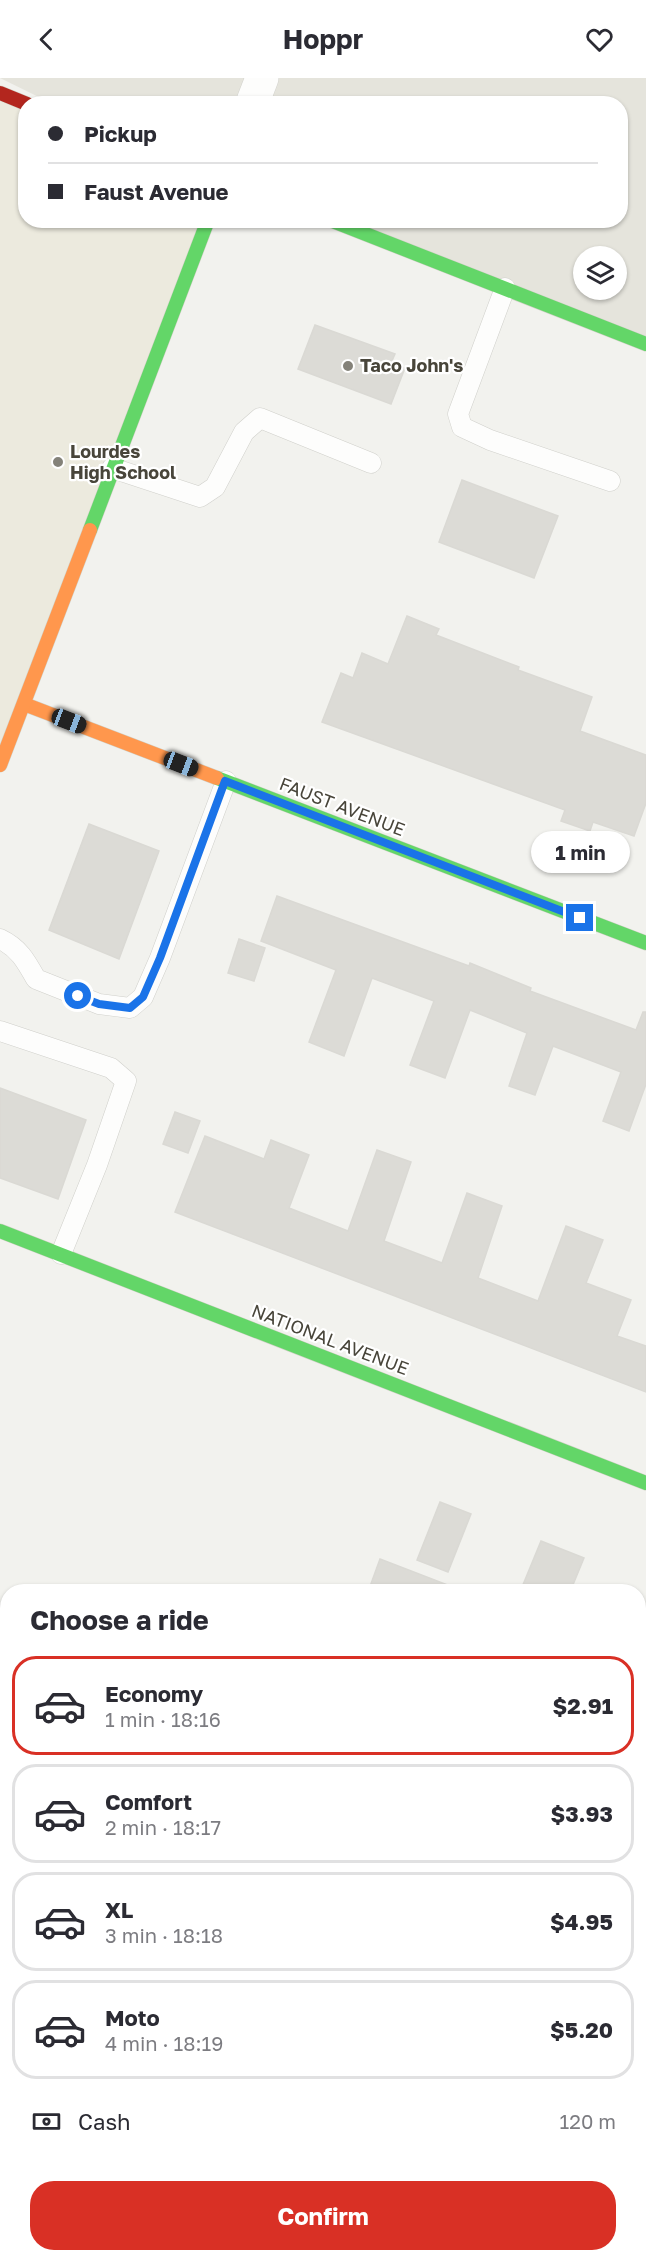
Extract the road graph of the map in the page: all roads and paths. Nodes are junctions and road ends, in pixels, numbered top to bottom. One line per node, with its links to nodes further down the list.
1 (262, 78): 3 (street)
2 (0, 93): 4 (street)
3 (255, 96)
4 (18, 100)
5 (205, 228): 10 (street)
6 (351, 228): 7 (street)
7 (506, 288): 8 (street); 11 (lane)
8 (646, 344)
9 (371, 463): 10 (lane)
10 (112, 468): 12 (street)
11 (610, 481)
12 (24, 704): 13 (street); 14 (street, FAUST AVENUE)
13 (0, 765)
14 (225, 781): 15 (lane); 16 (street, FAUST AVENUE)
15 (0, 939)
16 (646, 944)
17 (0, 1031): 19 (lane)
18 (0, 1231): 19 (street, NATIONAL AVENUE)
19 (61, 1254): 20 (street, NATIONAL AVENUE)
20 (646, 1483)

